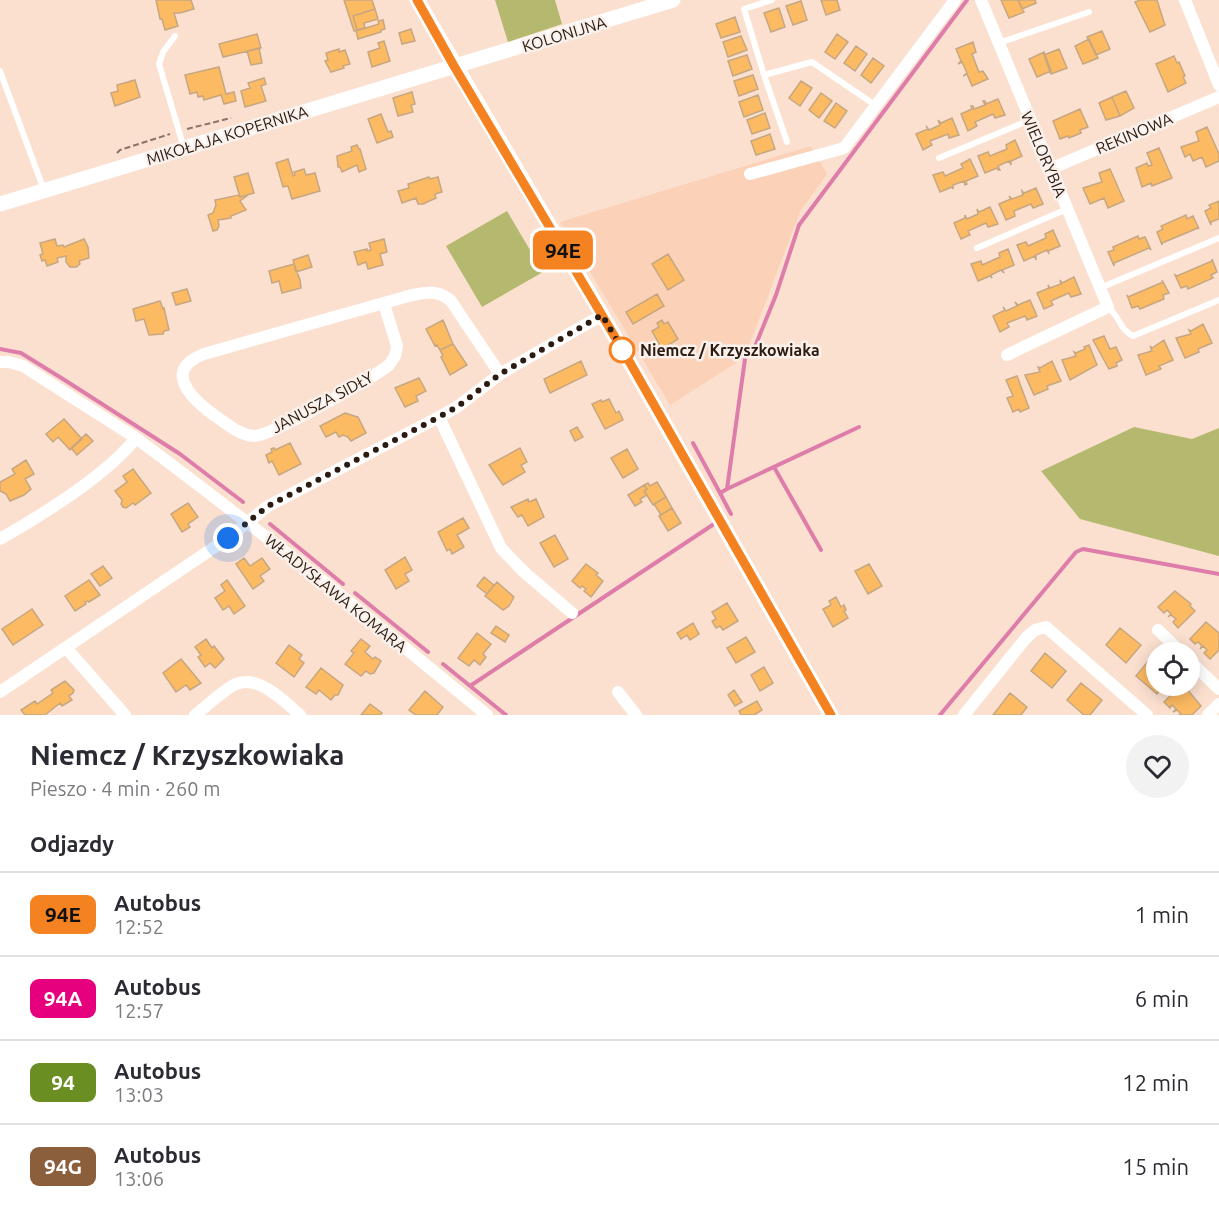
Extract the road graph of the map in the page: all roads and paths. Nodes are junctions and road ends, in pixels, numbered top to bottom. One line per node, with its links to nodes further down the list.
1 (417, 0): 10 (street)
2 (673, 0): 10 (street, KOLONIJNA)
3 (771, 0): 12 (lane)
4 (955, 0): 15 (street)
5 (981, 0): 9 (street, WIELORYBIA)
6 (1185, 0): 13 (street)
7 (1089, 12): 9 (lane)
8 (175, 36): 18 (lane)
9 (998, 44): 16 (street, WIELORYBIA)
10 (454, 66): 18 (street, MIKOŁAJA KOPERNIKA); 31 (street)
11 (0, 70): 22 (lane)
12 (764, 75): 15 (lane); 17 (lane)
13 (1219, 85)
14 (1219, 97): 20 (street, REKINOWA)
15 (875, 105): 21 (street)
16 (1030, 120): 19 (lane); 20 (street, WIELORYBIA)
17 (787, 142)
18 (184, 148): 22 (street, MIKOŁAJA KOPERNIKA)
19 (939, 158)
20 (1050, 169): 24 (street, WIELORYBIA)
21 (750, 174)
22 (44, 190): 23 (street, MIKOŁAJA KOPERNIKA)
23 (0, 204)
24 (1067, 209): 26 (lane); 27 (street, WIELORYBIA)
25 (1219, 238): 27 (lane)
26 (978, 248)
27 (1100, 288): 30 (street, WIELORYBIA)
28 (1219, 300): 30 (lane)
29 (384, 304): 29 (street, JANUSZA SIDŁY); 34 (street, JANUSZA SIDŁY)
30 (1108, 307): 32 (street)
31 (602, 315): 34 (street); 53 (street)
32 (1007, 355)
33 (0, 362): 36 (street, WŁADYSŁAWA KOMARA)
34 (500, 374): 35 (street)
35 (439, 417): 37 (street); 39 (street)
36 (136, 438): 37 (street, WŁADYSŁAWA KOMARA); 38 (street)
37 (248, 522): 42 (street); 51 (street, WŁADYSŁAWA KOMARA)
38 (0, 539)
39 (572, 613)
40 (1158, 630): 41 (street)
41 (1171, 642)
42 (67, 649): 45 (street); 48 (street)
43 (1200, 671): 44 (street)
44 (1219, 689)
45 (0, 692)
46 (618, 692): 52 (street)
47 (1219, 704): 56 (street)
48 (124, 715)
49 (195, 715): 50 (street)
50 (300, 715)
51 (488, 715)
52 (636, 715)
53 (831, 715)
54 (964, 715): 55 (street)
55 (1147, 715)
56 (1208, 715)

